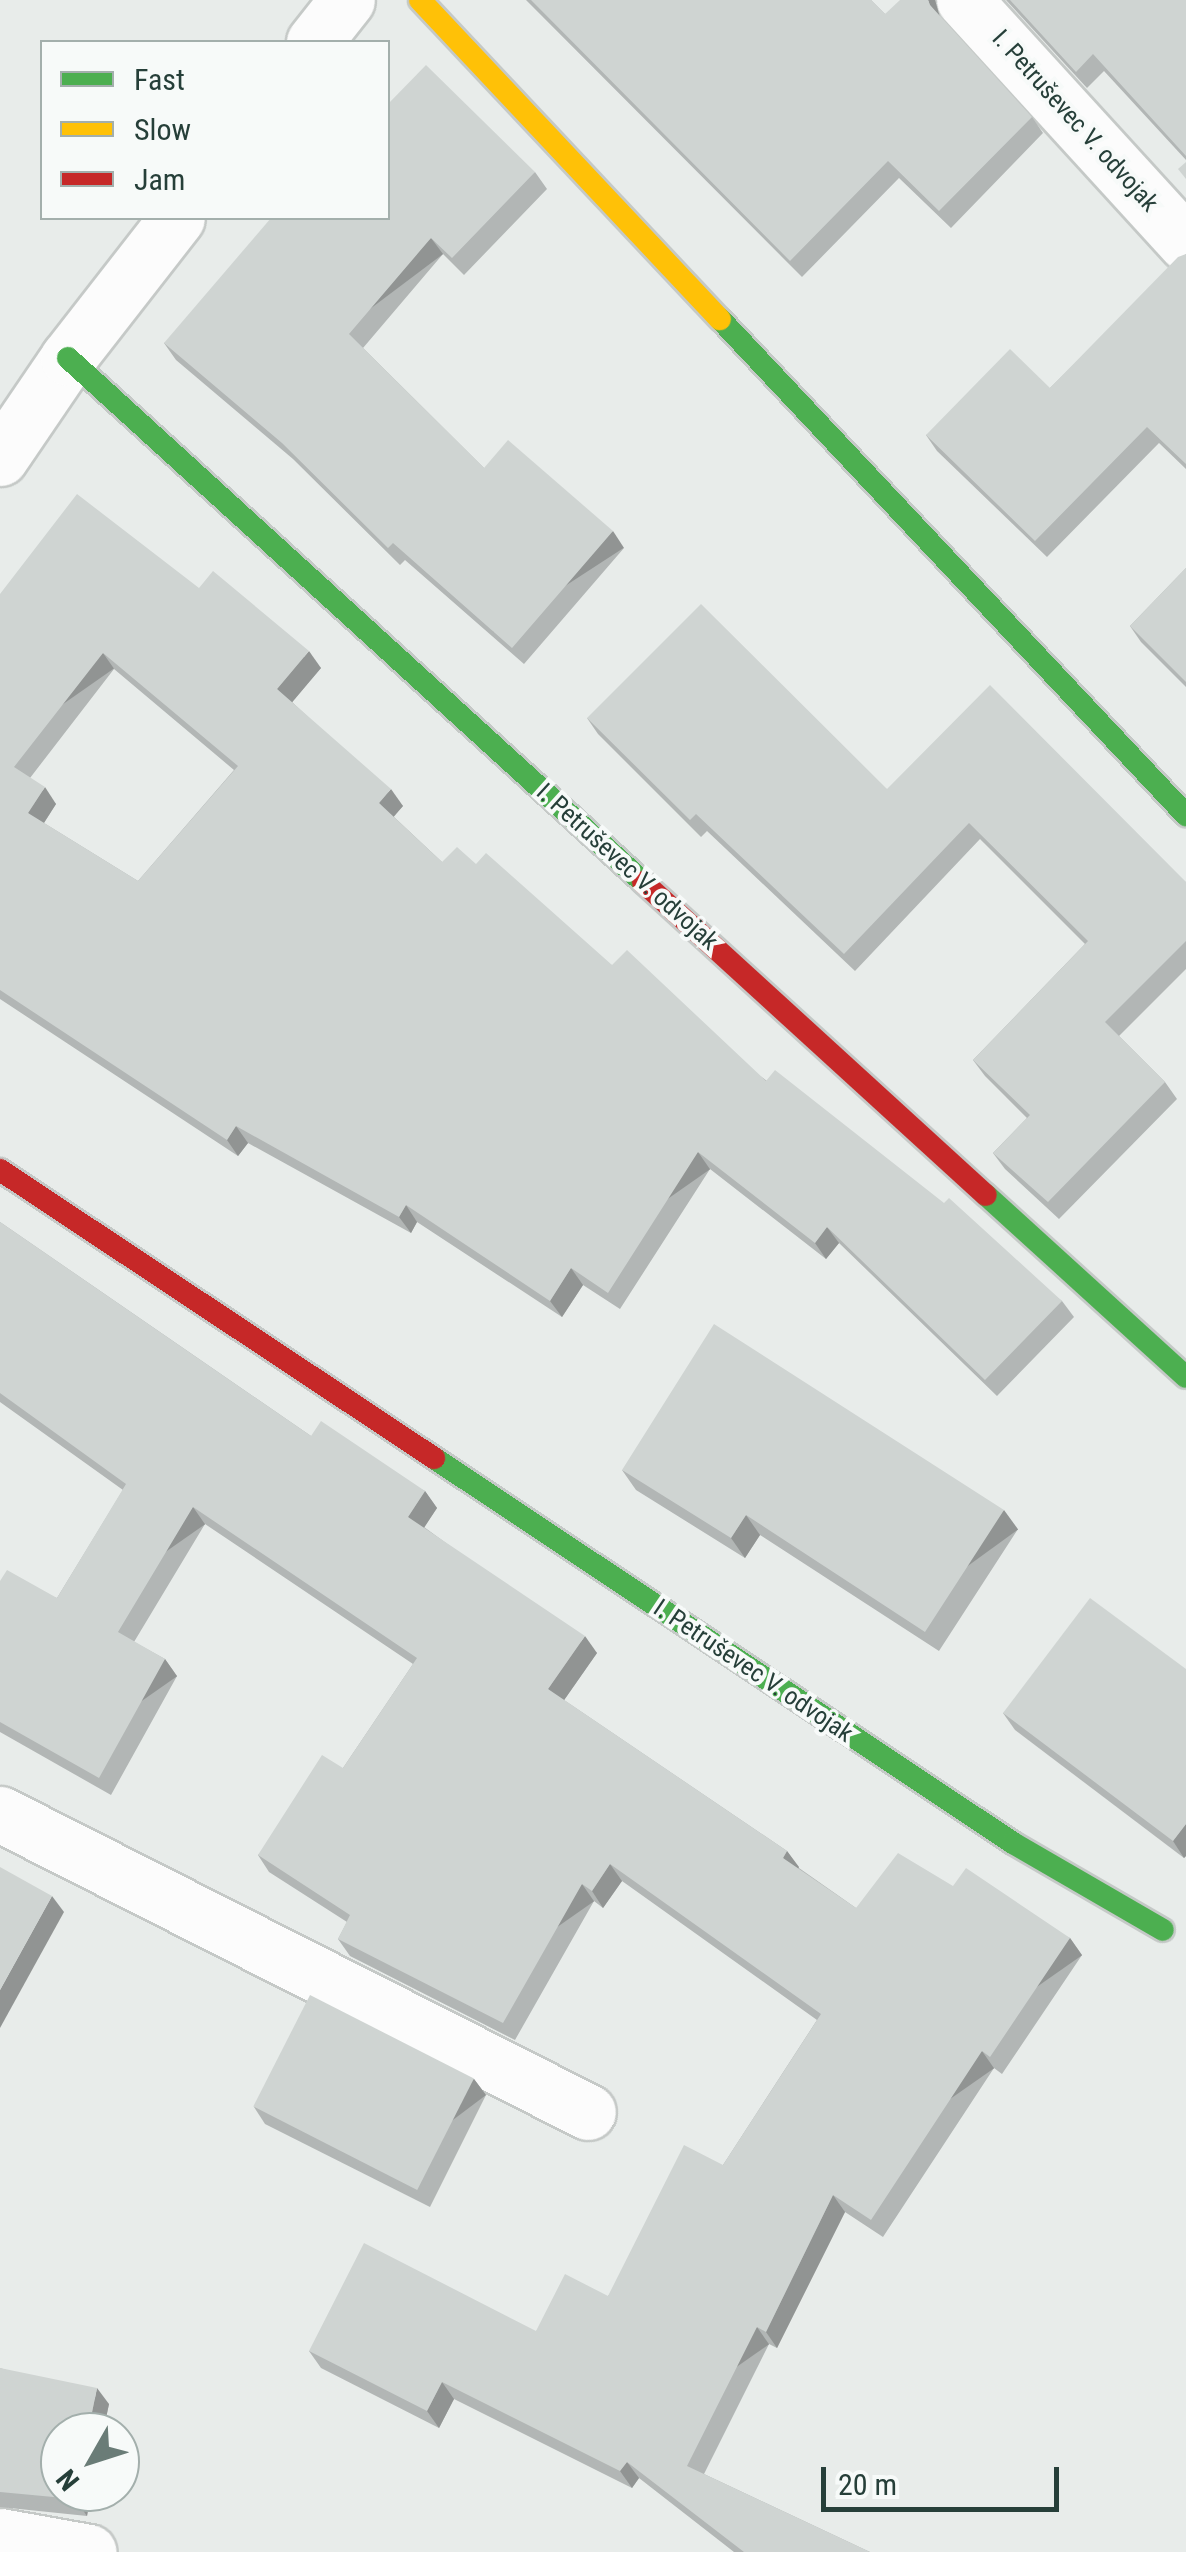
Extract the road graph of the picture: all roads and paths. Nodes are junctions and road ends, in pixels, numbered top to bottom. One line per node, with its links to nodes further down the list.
1 (347, 0): 4 (street)
2 (420, 0): 9 (street)
3 (964, 0): 6 (street, I. Petruševec V. odvojak)
4 (316, 40)
5 (175, 220): 7 (street)
6 (1186, 242)
7 (68, 358): 8 (street); 11 (street, I. Petruševec V. odvojak)
8 (0, 458)
9 (1186, 815)
10 (0, 1170): 13 (street, I. Petruševec V. odvojak)
11 (1186, 1376)
12 (0, 1814): 14 (street)
13 (1163, 1930)
14 (588, 2112)
15 (0, 2536): 16 (street)
16 (89, 2552)

